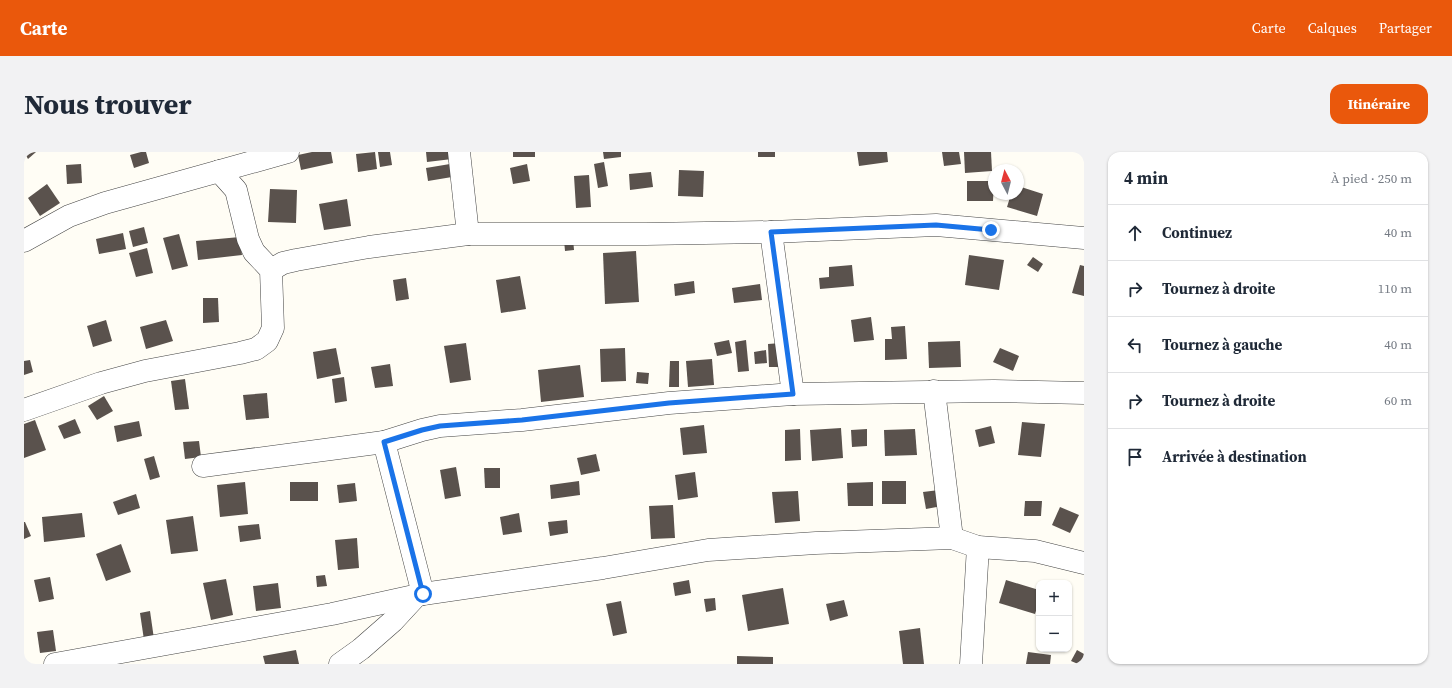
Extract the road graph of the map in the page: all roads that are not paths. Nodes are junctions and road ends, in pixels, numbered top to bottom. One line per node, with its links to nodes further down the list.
1 (288, 152): 3 (street)
2 (459, 152): 5 (street)
3 (219, 171): 7 (street); 8 (street)
4 (771, 232): 5 (street); 6 (street); 11 (street)
5 (468, 234): 8 (street)
6 (1084, 238)
7 (24, 241)
8 (271, 270): 12 (street)
9 (934, 392): 10 (street); 11 (street); 15 (street)
10 (1084, 393)
11 (793, 394): 13 (street)
12 (24, 410)
13 (384, 442): 14 (street); 18 (street)
14 (203, 466)
15 (952, 538): 16 (street); 18 (street)
16 (978, 547): 17 (street); 21 (street)
17 (1084, 563)
18 (420, 594): 19 (street); 20 (street)
19 (55, 664)
20 (340, 664)
21 (971, 664)

